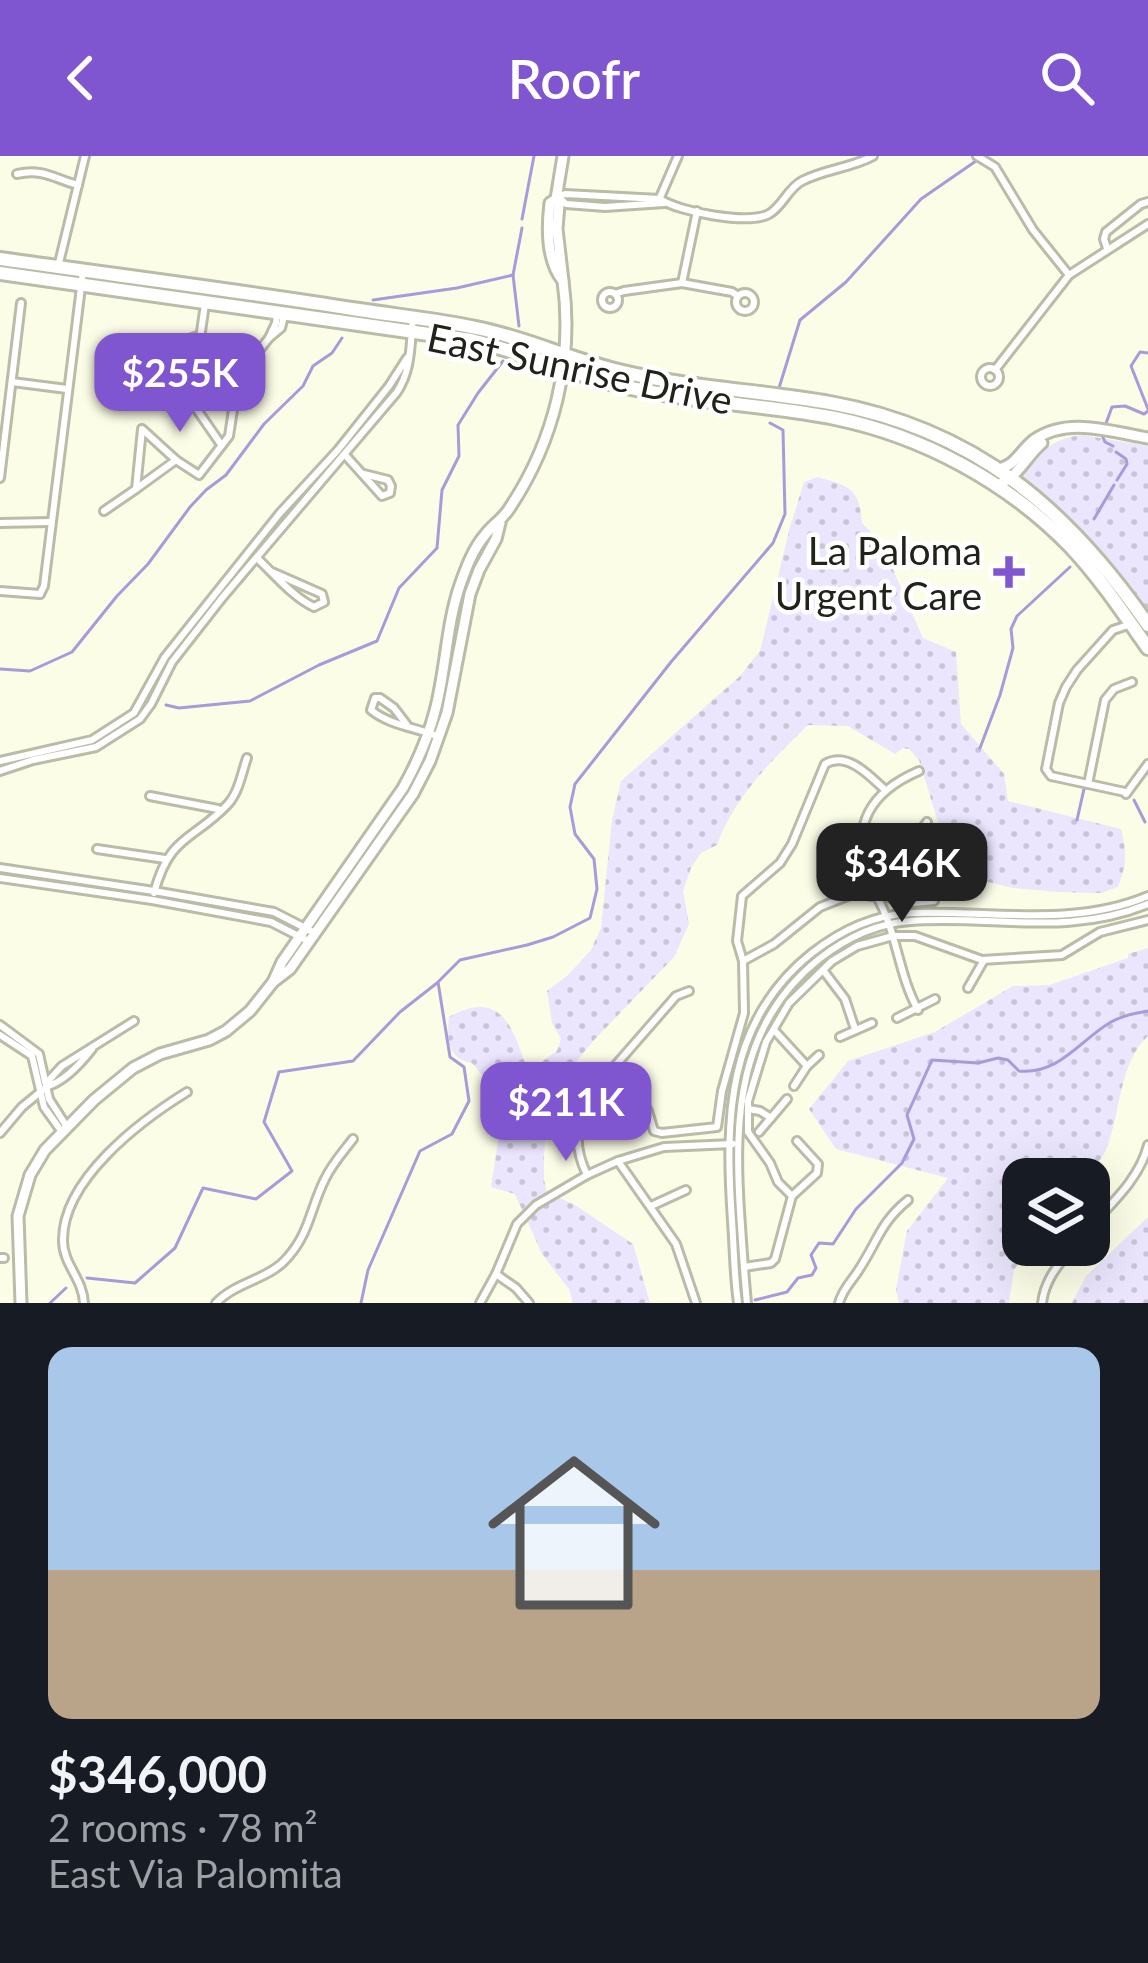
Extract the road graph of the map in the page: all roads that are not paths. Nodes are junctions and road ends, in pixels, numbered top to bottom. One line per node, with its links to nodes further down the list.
1 (85, 156): 7 (street)
2 (563, 156): 8 (street)
3 (679, 156): 9 (street)
4 (873, 156): 11 (street)
5 (977, 156): 19 (street)
6 (17, 174): 7 (street)
7 (78, 185): 17 (street)
8 (558, 198): 9 (street); 12 (street); 15 (street)
9 (660, 202): 11 (street)
10 (1148, 202): 14 (street)
11 (697, 211): 22 (street)
12 (548, 224): 15 (street); 21 (street)
13 (1148, 224): 14 (street)
14 (1107, 248): 19 (street)
15 (559, 250): 21 (street)
16 (0, 260): 17 (main road, East Sunrise Drive)
17 (58, 267): 20 (main road, East Sunrise Drive)
18 (0, 273): 20 (main road, East Sunrise Drive)
19 (1070, 275): 32 (street)
20 (82, 278): 25 (main road, East Sunrise Drive); 27 (main road, East Sunrise Drive); 34 (street)
21 (563, 281): 30 (street)
22 (682, 283): 23 (street); 24 (street)
23 (615, 295)
24 (738, 296)
25 (205, 300): 27 (main road, East Sunrise Drive); 29 (street)
26 (22, 303): 33 (street)
27 (282, 305): 28 (main road, East Sunrise Drive); 38 (street)
28 (412, 324): 30 (main road, East Sunrise Drive); 39 (street)
29 (201, 335): 31 (street); 38 (street)
30 (563, 360): 35 (main road, East Sunrise Drive); 59 (street)
31 (122, 362)
32 (995, 370)
33 (12, 382): 34 (street); 43 (street)
34 (67, 388): 48 (street)
35 (855, 415): 41 (main road, East Sunrise Drive); 45 (main road, East Sunrise Drive)
36 (1105, 431): 37 (street); 41 (street); 44 (street)
37 (1148, 438)
38 (220, 445): 40 (street)
39 (342, 453): 42 (street); 50 (street)
40 (176, 460): 46 (street); 46 (street)
41 (997, 469): 44 (main road, East Sunrise Drive)
42 (364, 474): 42 (street)
43 (0, 478)
44 (1011, 479): 45 (street); 53 (main road, East Sunrise Drive)
45 (996, 485): 53 (main road, East Sunrise Drive)
46 (136, 489): 47 (street)
47 (104, 511)
48 (51, 522): 49 (street); 52 (street)
49 (0, 523)
50 (254, 555): 51 (street); 61 (street); 64 (street)
51 (272, 572): 51 (street)
52 (0, 591)
53 (1116, 591): 54 (main road, East Sunrise Drive); 55 (main road, East Sunrise Drive)
54 (1132, 625): 56 (main road, East Sunrise Drive); 65 (street)
55 (1148, 625)
56 (1148, 648)
57 (1132, 682): 65 (street)
58 (407, 724): 58 (street); 59 (street)
59 (434, 735): 84 (street)
60 (247, 758): 68 (street)
61 (0, 761)
62 (1148, 764): 65 (street)
63 (919, 771): 66 (street)
64 (0, 772)
65 (1088, 784)
66 (885, 790): 74 (street); 87 (street)
67 (150, 796): 68 (street)
68 (220, 809): 71 (street)
69 (927, 822): 75 (street)
70 (98, 849): 71 (street)
71 (165, 859): 79 (street)
72 (0, 868): 76 (street)
73 (0, 878): 76 (street)
74 (867, 878): 75 (street); 77 (street)
75 (880, 880): 78 (street)
76 (51, 881): 79 (street)
77 (863, 890): 78 (street); 87 (street)
78 (878, 894): 81 (street); 82 (street)
79 (153, 896): 84 (street)
80 (1148, 900): 82 (street)
81 (934, 901)
82 (887, 919): 85 (street); 117 (street)
83 (1148, 920): 86 (street)
84 (308, 934): 111 (street)
85 (893, 936): 86 (street); 88 (street); 92 (street)
86 (983, 960): 89 (street)
87 (743, 961): 103 (street)
88 (823, 970): 97 (street); 98 (street)
89 (968, 988)
90 (689, 991): 103 (street)
91 (935, 1000): 92 (street)
92 (917, 1010): 93 (street)
93 (897, 1018)
94 (134, 1021): 105 (street)
95 (872, 1023): 97 (street)
96 (0, 1024): 105 (street)
97 (855, 1029): 100 (street)
98 (775, 1030): 102 (street); 108 (street)
99 (0, 1035): 105 (street)
100 (840, 1037)
101 (819, 1055): 102 (street)
102 (807, 1066): 104 (street)
103 (611, 1072): 120 (street)
104 (794, 1086)
105 (45, 1089): 110 (street); 111 (street)
106 (187, 1092): 130 (street)
107 (787, 1099): 109 (street)
108 (748, 1109): 109 (street); 122 (street)
109 (770, 1118): 112 (street)
110 (7, 1124): 113 (street); 116 (street)
111 (64, 1129): 129 (street)
112 (759, 1132)
113 (0, 1133)
114 (353, 1139): 131 (street)
115 (797, 1141): 122 (street)
116 (0, 1144)
117 (733, 1144): 119 (street); 127 (street)
118 (1148, 1145): 124 (street)
119 (618, 1161): 120 (street); 125 (street)
120 (587, 1175): 128 (street)
121 (686, 1190): 125 (street)
122 (792, 1196): 127 (street)
123 (908, 1199): 136 (street)
124 (1110, 1204)
125 (650, 1206): 134 (street)
126 (1057, 1266): 137 (street)
127 (739, 1268): 135 (street)
128 (496, 1274): 132 (street); 133 (street)
129 (21, 1303)
130 (84, 1303)
131 (216, 1303)
132 (480, 1303)
133 (529, 1303)
134 (696, 1303)
135 (742, 1303)
136 (839, 1303)
137 (1042, 1303)

